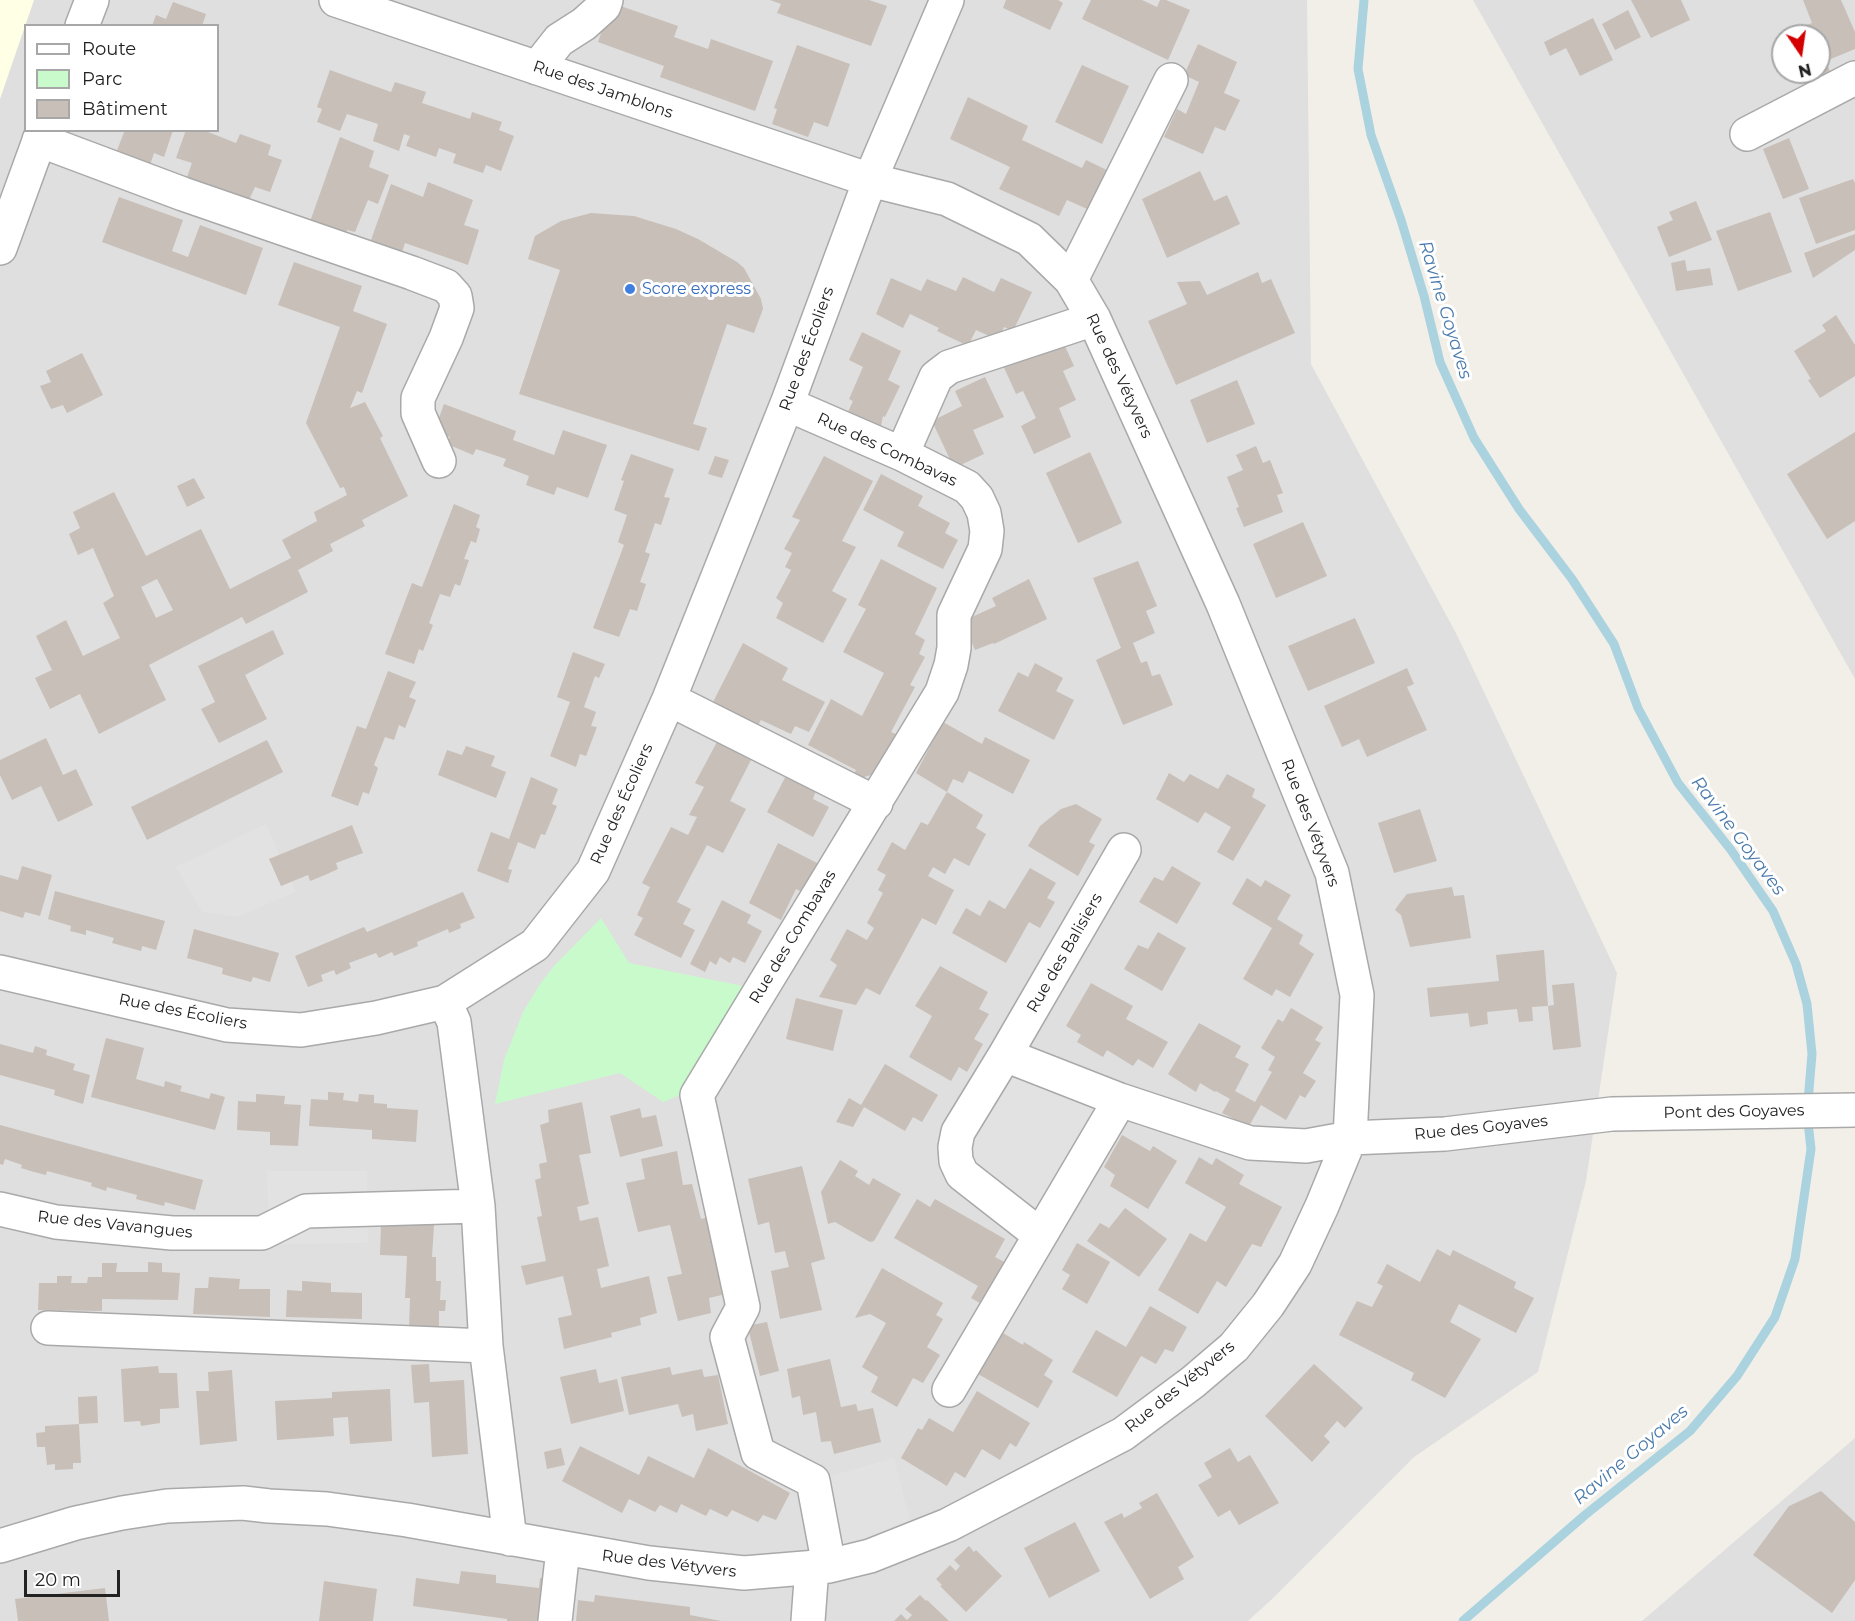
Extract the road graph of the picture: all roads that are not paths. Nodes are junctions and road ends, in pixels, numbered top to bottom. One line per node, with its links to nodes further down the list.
1 (92, 0): 5 (street)
2 (336, 0): 6 (street, Rue des Jamblons)
3 (606, 0): 6 (street)
4 (947, 0): 11 (street, Rue des Écoliers)
5 (83, 24)
6 (537, 68): 11 (street, Rue des Jamblons)
7 (1855, 78): 9 (street)
8 (1171, 80): 13 (street)
9 (1747, 134)
10 (41, 135): 12 (street); 17 (street)
11 (870, 180): 13 (street, Rue des Vétyvers); 15 (street, Rue des Écoliers)
12 (0, 249)
13 (1071, 280): 14 (street, Rue des Vétyvers)
14 (1094, 319): 16 (street); 27 (street, Rue des Vétyvers)
15 (787, 404): 16 (street, Rue des Combavas); 18 (street, Rue des Écoliers)
16 (902, 454): 19 (street, Rue des Combavas)
17 (439, 461)
18 (669, 699): 19 (street); 22 (street, Rue des Écoliers)
19 (876, 803): 37 (street, Rue des Combavas)
20 (1125, 850): 23 (street, Rue des Balisiers)
21 (0, 972): 22 (street, Rue des Écoliers)
22 (445, 1002): 28 (street)
23 (1005, 1055): 24 (street); 30 (street, Rue des Balisiers)
24 (1120, 1100): 27 (street); 30 (street)
25 (1855, 1110): 26 (street, Pont des Goyaves)
26 (1612, 1114): 27 (street, Rue des Goyaves)
27 (1350, 1138): 37 (street, Rue des Vétyvers)
28 (478, 1206): 29 (street, Rue des Vavangues); 32 (street)
29 (0, 1209)
30 (1040, 1235): 33 (street)
31 (48, 1328): 32 (street)
32 (486, 1346): 34 (street)
33 (949, 1390)
34 (510, 1539): 35 (street, Rue des Vétyvers); 36 (street, Rue des Vétyvers)
35 (0, 1546)
36 (563, 1549): 37 (street, Rue des Vétyvers); 38 (street)
37 (820, 1567): 39 (street)
38 (555, 1621)
39 (808, 1621)

